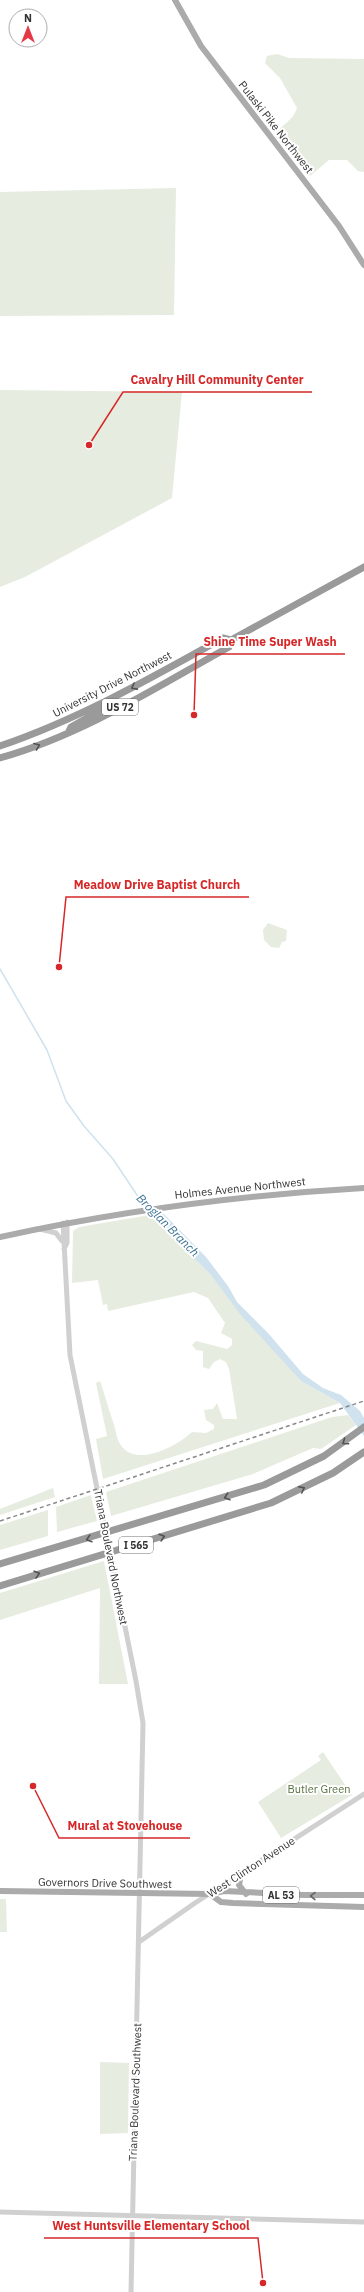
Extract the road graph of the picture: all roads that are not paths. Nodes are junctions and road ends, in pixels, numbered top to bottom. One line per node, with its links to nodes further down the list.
1 (175, 0): 2 (main road, Pulaski Pike Northwest)
2 (364, 265)
3 (364, 567): 4 (highway, University Drive Northwest / US 72)
4 (231, 640): 5 (highway, University Drive Northwest / US 72); 6 (highway, University Drive Northwest / US 72)
5 (178, 663): 6 (highway); 7 (highway, University Drive Northwest / US 72, one-way to 7)
6 (151, 690): 8 (highway, University Drive Northwest / US 72)
7 (101, 704): 8 (highway); 9 (highway, University Drive Northwest / US 72)
8 (68, 733): 10 (highway, University Drive Northwest / US 72, one-way to 8)
9 (0, 746)
10 (0, 758)
11 (364, 1188): 12 (main road, Holmes Avenue Northwest)
12 (65, 1222): 13 (main road, Holmes Avenue Northwest); 15 (street, Triana Boulevard Northwest); 16 (street)
13 (38, 1229): 14 (main road, Holmes Avenue Northwest); 15 (street)
14 (0, 1237)
15 (62, 1242): 16 (street, Triana Boulevard Northwest)
16 (64, 1249): 24 (street, Triana Boulevard Northwest)
17 (364, 1427): 19 (highway, I 565, one-way to 19)
18 (364, 1452): 20 (highway, I 565, one-way to 18)
19 (0, 1564)
20 (0, 1586)
21 (364, 1794): 22 (street, West Clinton Avenue)
22 (241, 1874): 25 (street, West Clinton Avenue); 26 (main road)
23 (0, 1891): 24 (main road, Governors Drive Southwest / AL 53)
24 (139, 1893): 25 (main road, Governors Drive Southwest / AL 53); 29 (street, Triana Boulevard Southwest)
25 (210, 1894): 26 (main road, Governors Drive Southwest / AL 53); 28 (main road, Governors Drive Southwest / AL 53); 29 (street, West Clinton Avenue)
26 (246, 1894): 27 (main road, Governors Drive Southwest / AL 53, one-way to 26)
27 (364, 1895)
28 (364, 1907)
29 (139, 1942): 31 (street, Triana Boulevard Southwest)
30 (0, 2212): 31 (street)
31 (132, 2216): 32 (street); 33 (street, Triana Boulevard Southwest)
32 (364, 2222)
33 (131, 2292)

